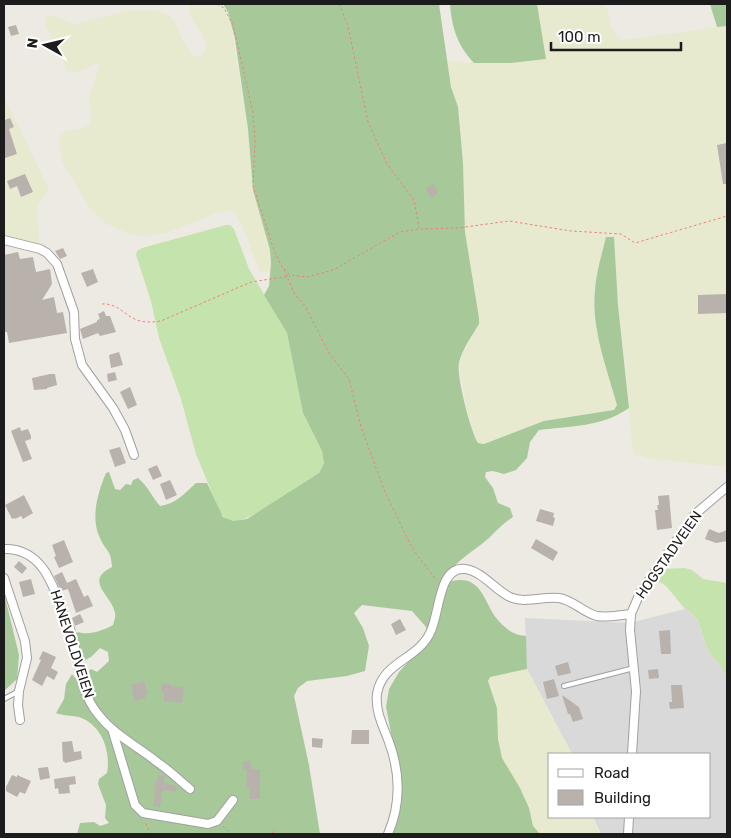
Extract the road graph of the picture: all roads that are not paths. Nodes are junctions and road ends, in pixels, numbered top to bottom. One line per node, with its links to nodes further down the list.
1 (4, 240): 2 (street)
2 (134, 455)
3 (727, 488): 6 (street, HOGSTADVEIEN)
4 (4, 549): 12 (street, HANEVOLDVEIEN)
5 (4, 578): 9 (street)
6 (631, 614): 7 (street, HOGSTADVEIEN); 17 (street)
7 (634, 668): 8 (lane); 13 (street, HOGSTADVEIEN)
8 (564, 686)
9 (18, 690): 10 (lane); 11 (street)
10 (4, 699)
11 (20, 720)
12 (113, 732): 14 (street, HANEVOLDVEIEN); 15 (street, HANEVOLDVEIEN)
13 (632, 753)
14 (190, 789)
15 (233, 800)
16 (629, 818): 18 (street)
17 (388, 834)
18 (628, 834)

